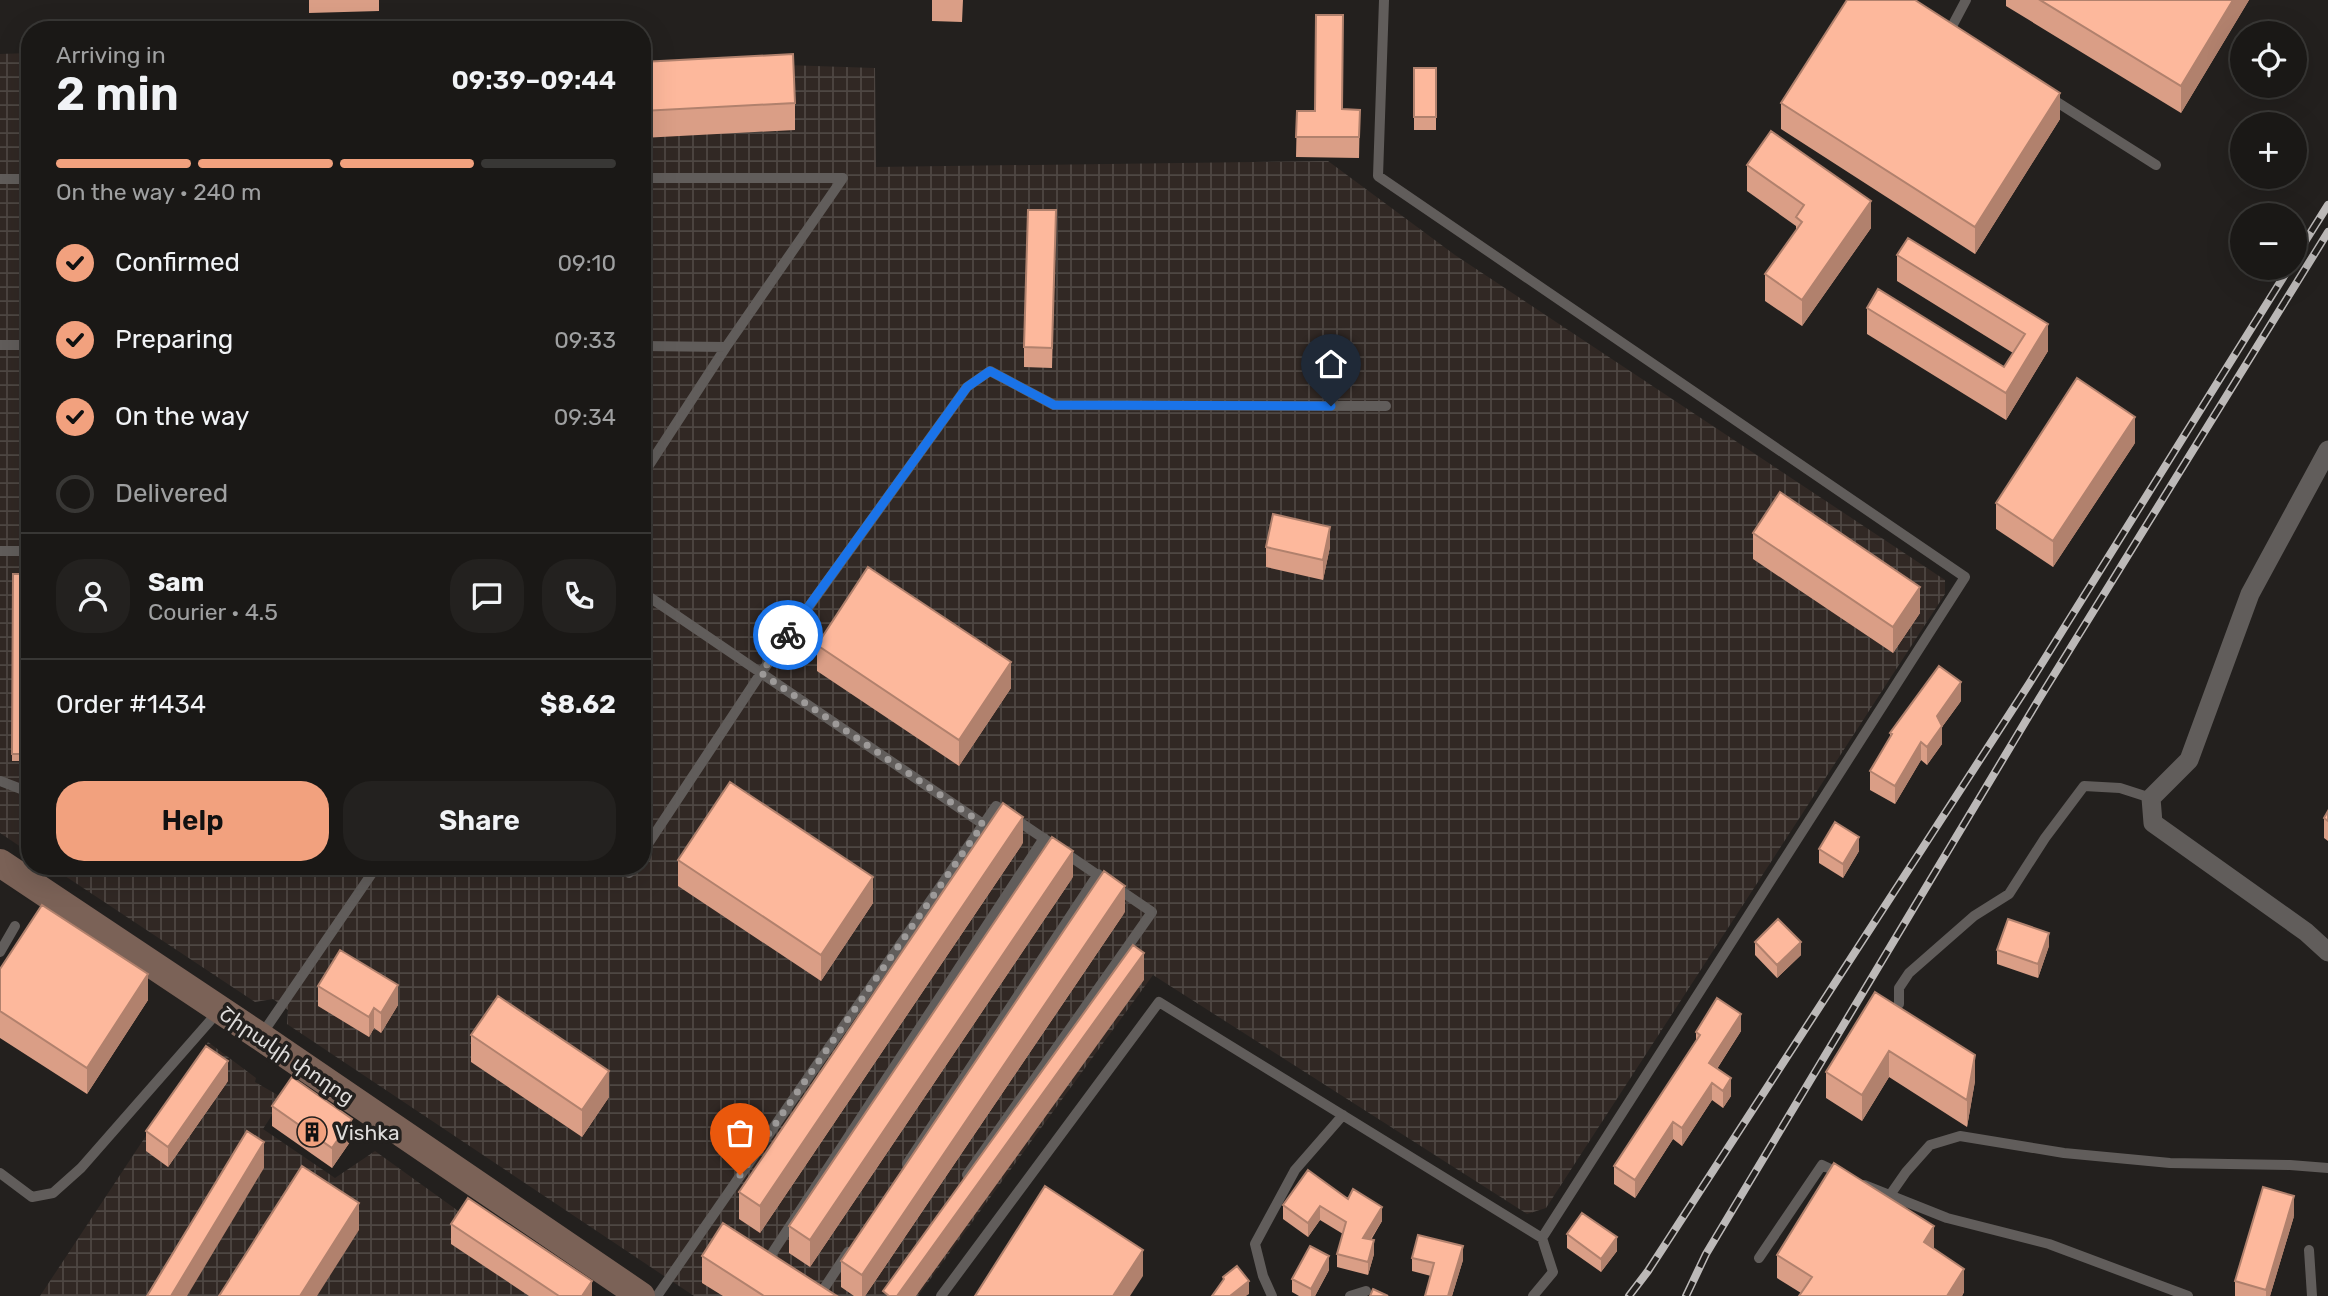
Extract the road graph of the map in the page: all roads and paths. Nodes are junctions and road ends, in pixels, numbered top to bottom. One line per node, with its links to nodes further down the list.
1 (1384, 0): 44 (lane)
2 (1966, 0): 3 (lane)
3 (1959, 38)
4 (2040, 91): 5 (lane)
5 (2156, 165)
6 (651, 178): 12 (lane)
7 (0, 179): 8 (lane)
8 (21, 179)
9 (0, 345): 10 (lane)
10 (21, 345)
11 (651, 346): 12 (lane)
12 (726, 347): 15 (lane)
13 (1386, 406): 19 (lane)
14 (2328, 450): 22 (street)
15 (651, 462)
16 (0, 551): 17 (lane)
17 (21, 551)
18 (651, 599): 19 (lane)
19 (761, 673): 23 (lane); 25 (lane)
20 (0, 781): 21 (lane)
21 (21, 789)
22 (2151, 798): 32 (street); 33 (lane)
23 (983, 824): 24 (lane); 42 (lane)
24 (1044, 838): 27 (lane); 48 (lane)
25 (651, 839)
26 (0, 863): 34 (main road, Շիրակի փողոց)
27 (1098, 874): 39 (lane); 40 (lane)
28 (0, 875): 34 (main road, Շիրակի փողոց)
29 (371, 875): 35 (lane)
30 (15, 926): 31 (lane)
31 (0, 952)
32 (2328, 952)
33 (1899, 1004)
34 (216, 1014): 35 (main road, Շիրակի փողոց); 38 (lane)
35 (257, 1041): 53 (main road, Շիրակի փողոց)
36 (1343, 1115): 44 (lane); 56 (lane); 57 (lane)
37 (2328, 1168): 41 (lane)
38 (0, 1173)
39 (898, 1177)
40 (961, 1183)
41 (1890, 1195): 49 (lane); 60 (lane)
42 (710, 1219): 43 (lane); 55 (lane)
43 (720, 1226)
44 (1542, 1238): 59 (lane)
45 (852, 1246): 54 (lane)
46 (2309, 1250): 61 (lane)
47 (759, 1251): 48 (lane)
48 (769, 1258): 50 (lane)
49 (1759, 1258)
50 (779, 1265)
51 (811, 1286): 54 (lane)
52 (1366, 1292): 58 (lane)
53 (629, 1294)
54 (824, 1294)
55 (657, 1296)
56 (940, 1296)
57 (1272, 1296)
58 (1350, 1296)
59 (1533, 1296)
60 (2188, 1296)
61 (2312, 1296)

